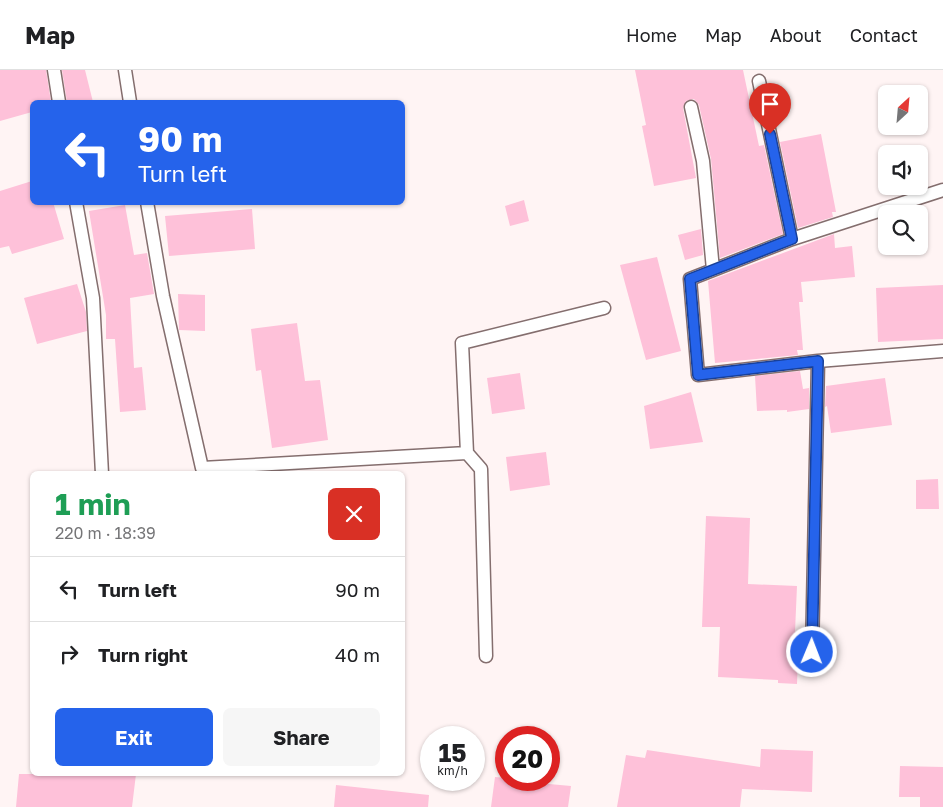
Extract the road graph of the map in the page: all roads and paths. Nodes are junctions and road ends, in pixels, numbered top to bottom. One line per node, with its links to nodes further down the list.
1 (54, 70): 4 (lane)
2 (125, 70): 5 (lane)
3 (759, 81): 10 (lane)
4 (60, 100)
5 (130, 100)
6 (691, 107): 11 (lane)
7 (943, 190): 10 (lane)
8 (76, 205): 16 (lane)
9 (148, 205): 15 (lane)
10 (792, 239): 11 (lane)
11 (713, 270): 14 (lane)
12 (604, 308): 15 (lane)
13 (943, 351): 14 (lane)
14 (818, 361): 17 (lane)
15 (467, 452): 18 (lane)
16 (102, 471)
17 (812, 652)
18 (486, 656)

